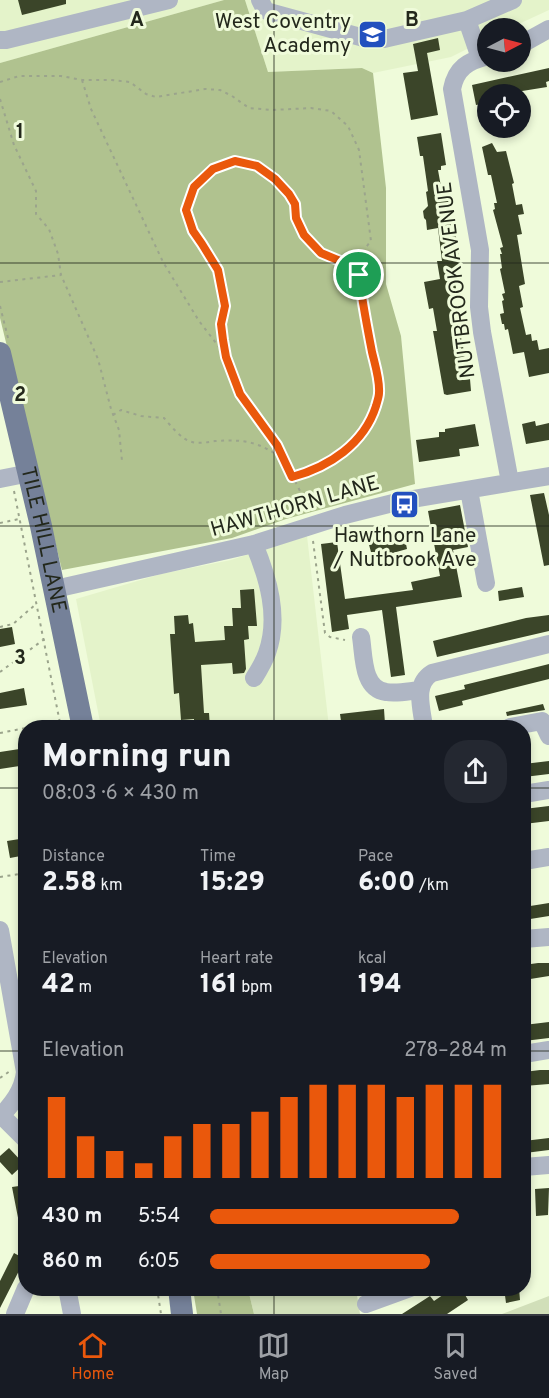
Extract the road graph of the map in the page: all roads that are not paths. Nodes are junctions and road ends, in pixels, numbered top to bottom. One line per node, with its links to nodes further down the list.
1 (169, 0): 7 (street)
2 (260, 0): 4 (street)
3 (513, 0): 4 (street)
4 (467, 20): 8 (street)
5 (549, 29): 6 (street)
6 (531, 39)
7 (0, 40)
8 (477, 42)
9 (477, 59): 13 (street, NUTBROOK AVENUE)
10 (0, 353): 11 (main road, TILE HILL LANE)
11 (13, 476): 17 (main road, TILE HILL LANE)
12 (549, 476): 13 (street, HAWTHORN LANE)
13 (510, 482): 14 (street, HAWTHORN LANE)
14 (469, 490): 15 (street, HAWTHORN LANE); 16 (street)
15 (254, 544): 17 (street, HAWTHORN LANE); 20 (street)
16 (486, 583)
17 (55, 590): 22 (main road, TILE HILL LANE)
18 (362, 643): 21 (street)
19 (549, 644): 21 (street)
20 (254, 678)
21 (419, 690): 23 (street)
22 (81, 720)
23 (423, 720)
24 (531, 723): 25 (street)
25 (549, 736)
26 (549, 790): 27 (street)
27 (531, 793)
28 (549, 857): 29 (street)
29 (531, 860)
30 (0, 930): 33 (street)
31 (549, 937): 32 (street)
32 (531, 938)
33 (18, 1032)
34 (549, 1050): 35 (street)
35 (531, 1053)
36 (18, 1093): 37 (street)
37 (1, 1116): 38 (street)
38 (18, 1132)
39 (549, 1165): 40 (street)
40 (531, 1166)
41 (23, 1296): 46 (street)
42 (69, 1296): 47 (street)
43 (180, 1296): 48 (main road)
44 (384, 1296): 45 (street)
45 (365, 1302)
46 (15, 1314)
47 (72, 1314)
48 (183, 1314)

